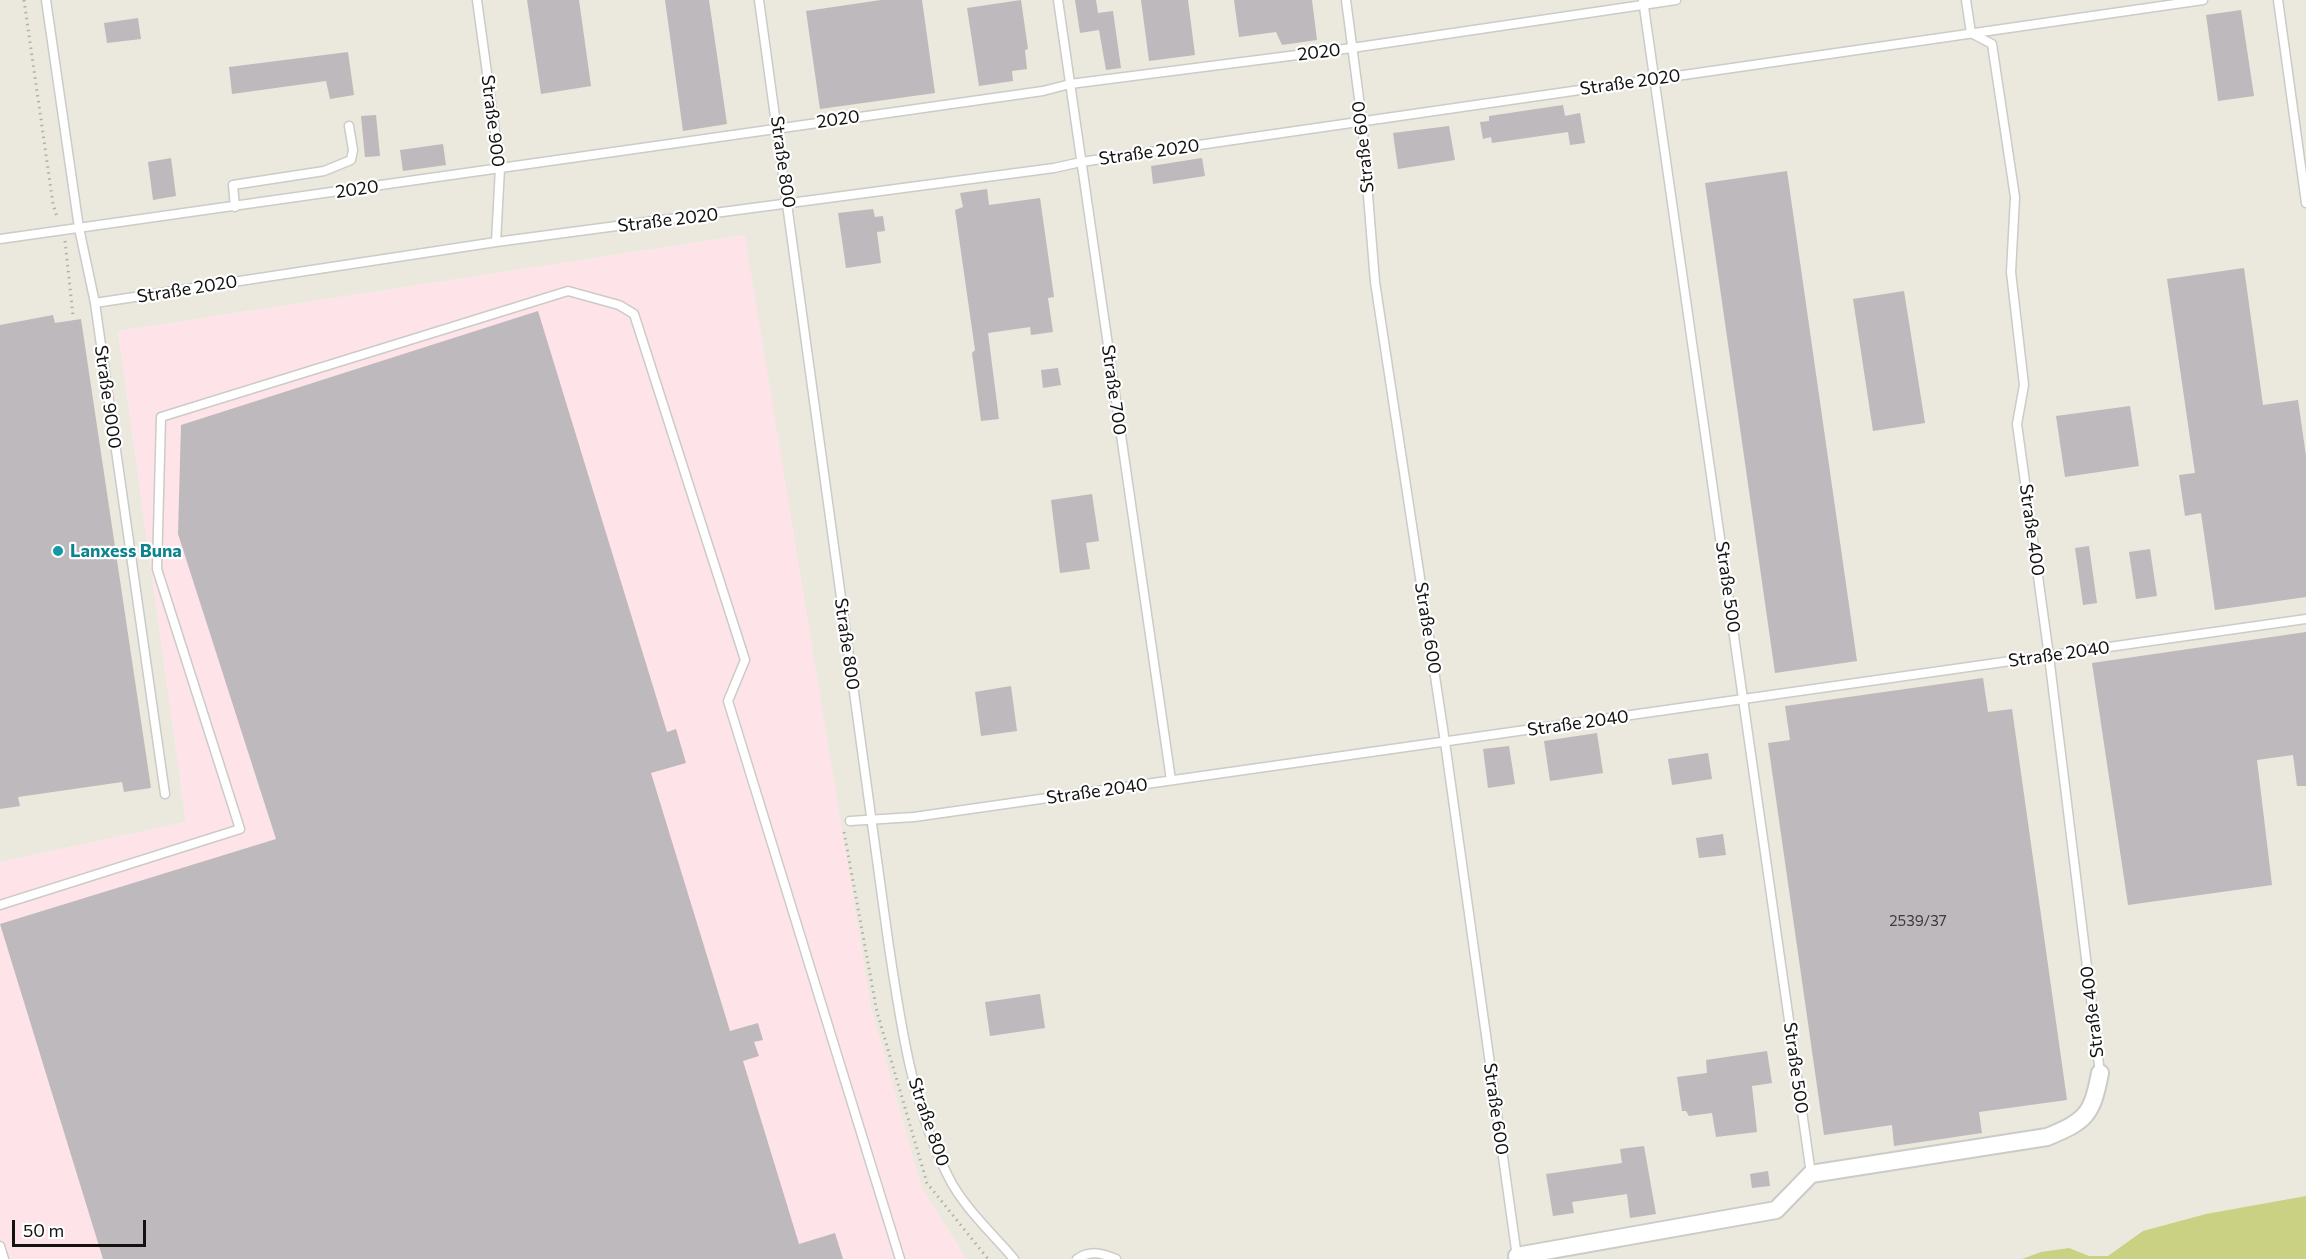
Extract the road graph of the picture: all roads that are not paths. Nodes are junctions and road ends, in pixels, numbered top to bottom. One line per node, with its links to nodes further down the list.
1 (46, 0): 23 (lane, Straße 9000)
2 (477, 0): 19 (lane, Straße 900)
3 (759, 0): 17 (lane, Straße 800)
4 (1058, 0): 14 (lane, Straße 700)
5 (1346, 0): 12 (lane, Straße 600)
6 (1676, 0): 10 (lane, 2020)
7 (1966, 0): 11 (lane)
8 (2203, 0): 11 (lane, Straße 2020)
9 (2278, 0): 20 (lane)
10 (1643, 2): 12 (lane, 2020); 13 (lane, Straße 500)
11 (1971, 33): 13 (lane, Straße 2020); 28 (lane, Straße 400)
12 (1352, 48): 14 (lane, 2020); 15 (lane, Straße 600)
13 (1655, 79): 15 (lane, Straße 2020); 29 (lane, Straße 500)
14 (1070, 84): 17 (lane, 2020); 18 (lane, Straße 700)
15 (1362, 121): 18 (lane, Straße 2020); 30 (lane, Straße 600)
16 (349, 126): 22 (lane)
17 (778, 128): 19 (lane, 2020); 21 (lane, Straße 800)
18 (1081, 162): 21 (lane, Straße 2020); 31 (lane, Straße 700)
19 (500, 168): 22 (lane, 2020); 25 (lane, Straße 900)
20 (2306, 203)
21 (789, 204): 25 (lane, Straße 2020); 33 (lane, Straße 800)
22 (235, 207): 23 (lane, 2020)
23 (79, 228): 24 (lane, 2020); 26 (lane, Straße 9000)
24 (0, 239)
25 (496, 242): 26 (lane, Straße 2020)
26 (95, 303): 32 (lane, Straße 9000)
27 (2306, 619): 28 (lane, Straße 2040)
28 (2049, 656): 29 (lane, Straße 2040); 36 (lane, Straße 400)
29 (1744, 699): 30 (lane, Straße 2040); 37 (lane, Straße 500)
30 (1445, 742): 31 (lane, Straße 2040); 39 (lane, Straße 600)
31 (1172, 780): 33 (lane, Straße 2040)
32 (165, 794)
33 (871, 819): 34 (lane, Straße 2040); 42 (lane, Straße 800)
34 (850, 821)
35 (0, 905): 41 (lane)
36 (2100, 1073): 37 (street)
37 (1811, 1174): 39 (street)
38 (0, 1246): 40 (lane)
39 (1517, 1257)
40 (4, 1259)
41 (900, 1259)
42 (1014, 1259)
43 (1077, 1259): 44 (lane)
44 (1116, 1259)

